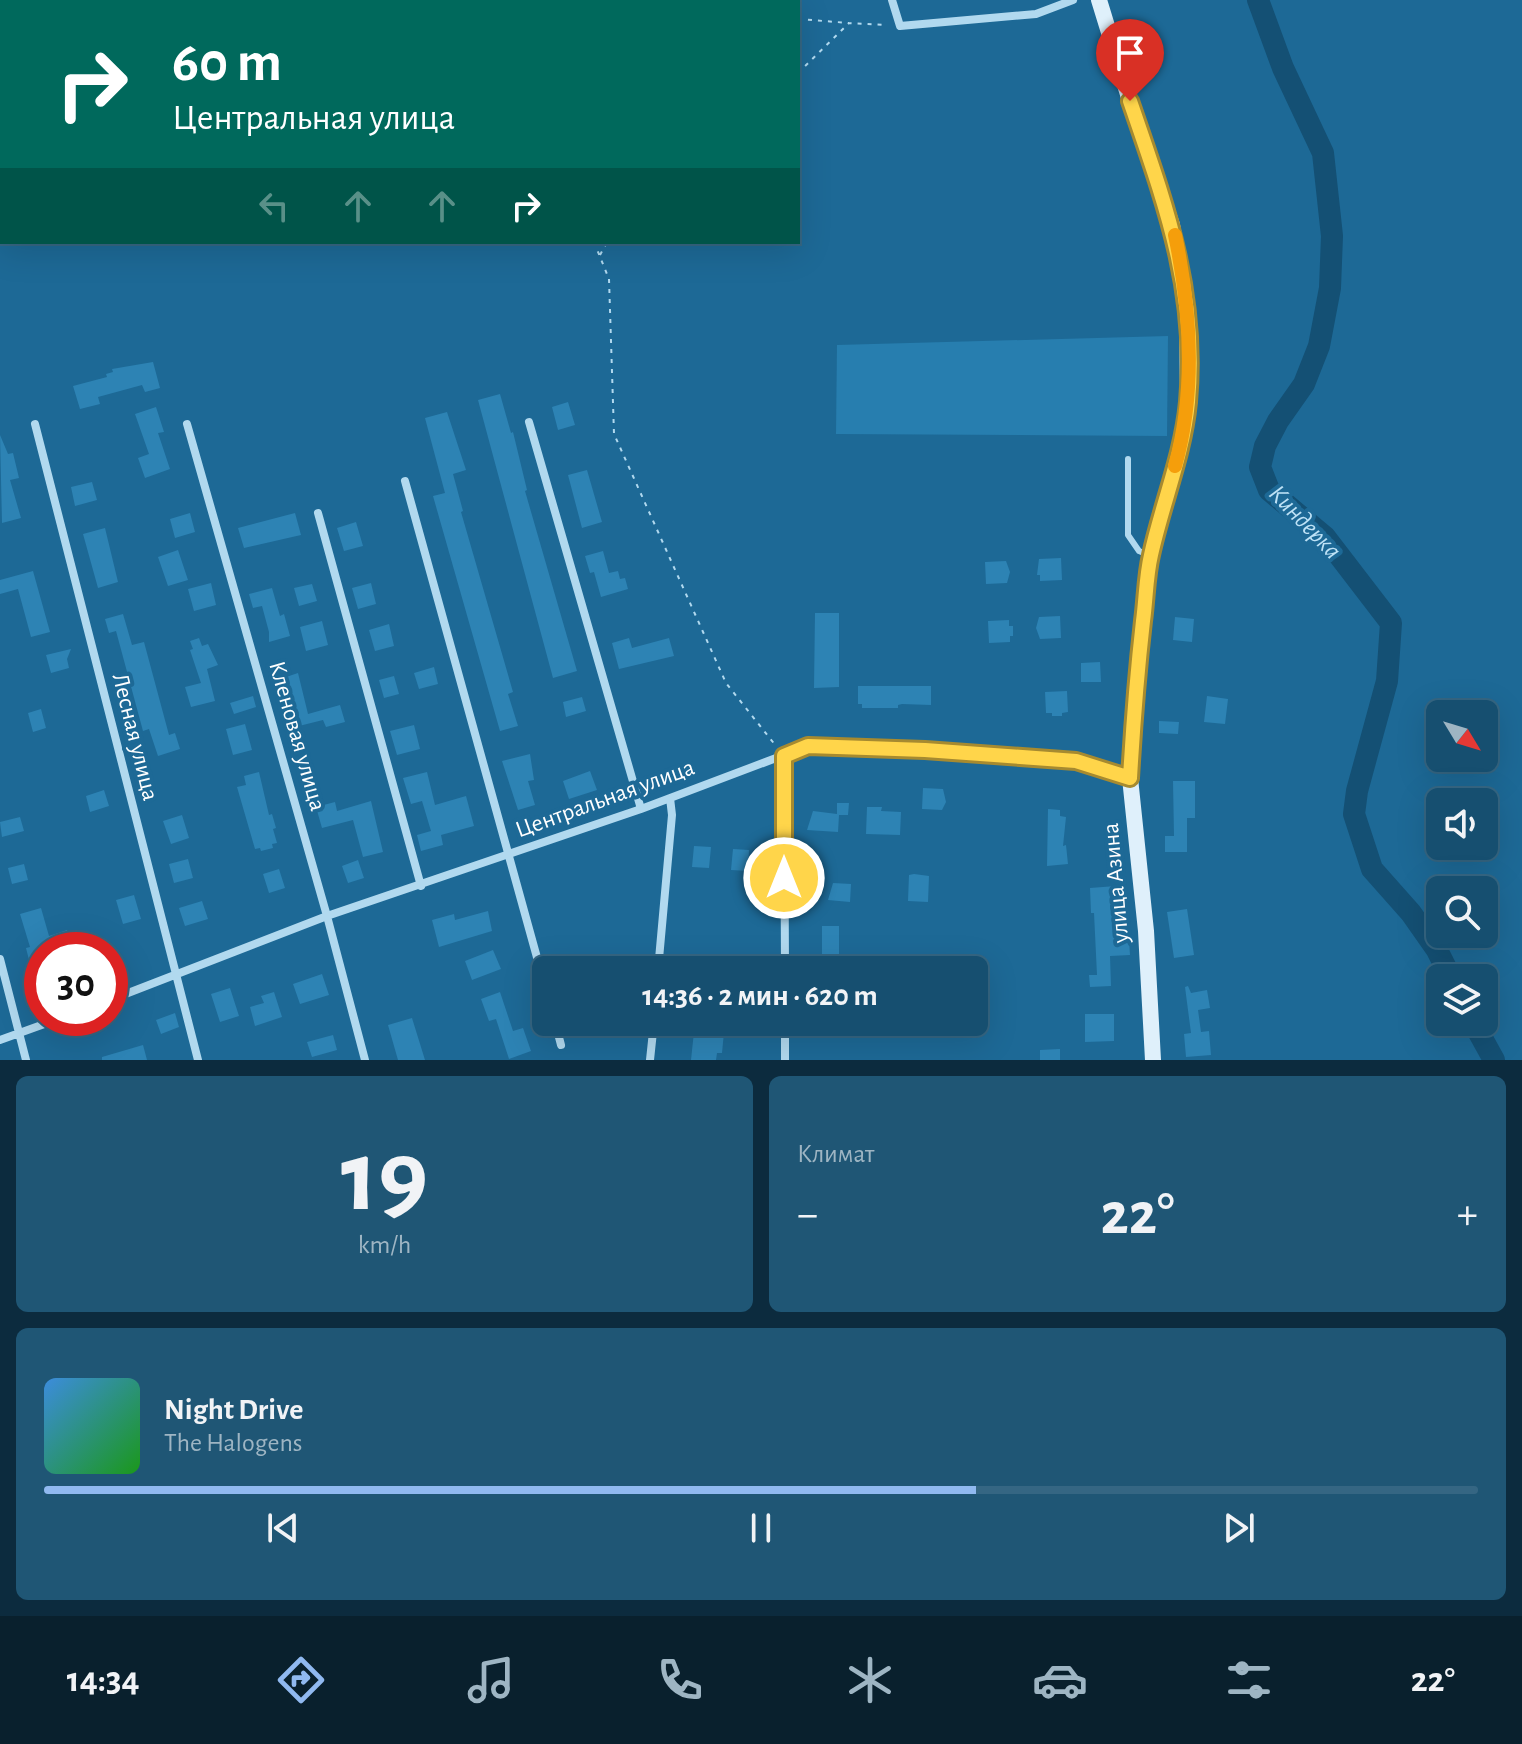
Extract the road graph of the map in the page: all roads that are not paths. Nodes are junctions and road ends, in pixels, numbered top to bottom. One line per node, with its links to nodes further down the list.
1 (892, 0): 2 (street)
2 (1073, 0)
3 (1099, 0): 10 (street, улица Азина)
4 (529, 422): 14 (street)
5 (35, 424): 22 (street, Лесная улица)
6 (187, 424): 17 (street, Кленовая улица)
7 (1128, 459): 10 (lane)
8 (405, 481): 15 (street)
9 (318, 513): 16 (street)
10 (1151, 556): 12 (street, улица Азина)
11 (784, 756): 12 (street, Центральная улица); 13 (street, Центральная улица); 20 (street)
12 (1130, 778): 36 (street, улица Азина)
13 (670, 798): 14 (street, Центральная улица); 19 (street)
14 (641, 809): 15 (street, Центральная улица)
15 (509, 854): 16 (street, Центральная улица); 18 (street)
16 (421, 886): 17 (street, Центральная улица)
17 (327, 916): 22 (street, Центральная улица); 33 (street, Кленовая улица)
18 (537, 956)
19 (659, 956)
20 (785, 956)
21 (0, 959): 25 (street)
22 (175, 976): 23 (street, Центральная улица); 32 (street, Лесная улица)
23 (128, 993)
24 (24, 1031): 25 (street)
25 (19, 1033): 29 (street); 31 (street)
26 (559, 1036): 30 (street)
27 (653, 1036): 34 (street)
28 (785, 1036): 35 (street)
29 (0, 1040)
30 (561, 1045)
31 (26, 1060)
32 (198, 1060)
33 (365, 1060)
34 (650, 1060)
35 (785, 1060)
36 (1153, 1060)

